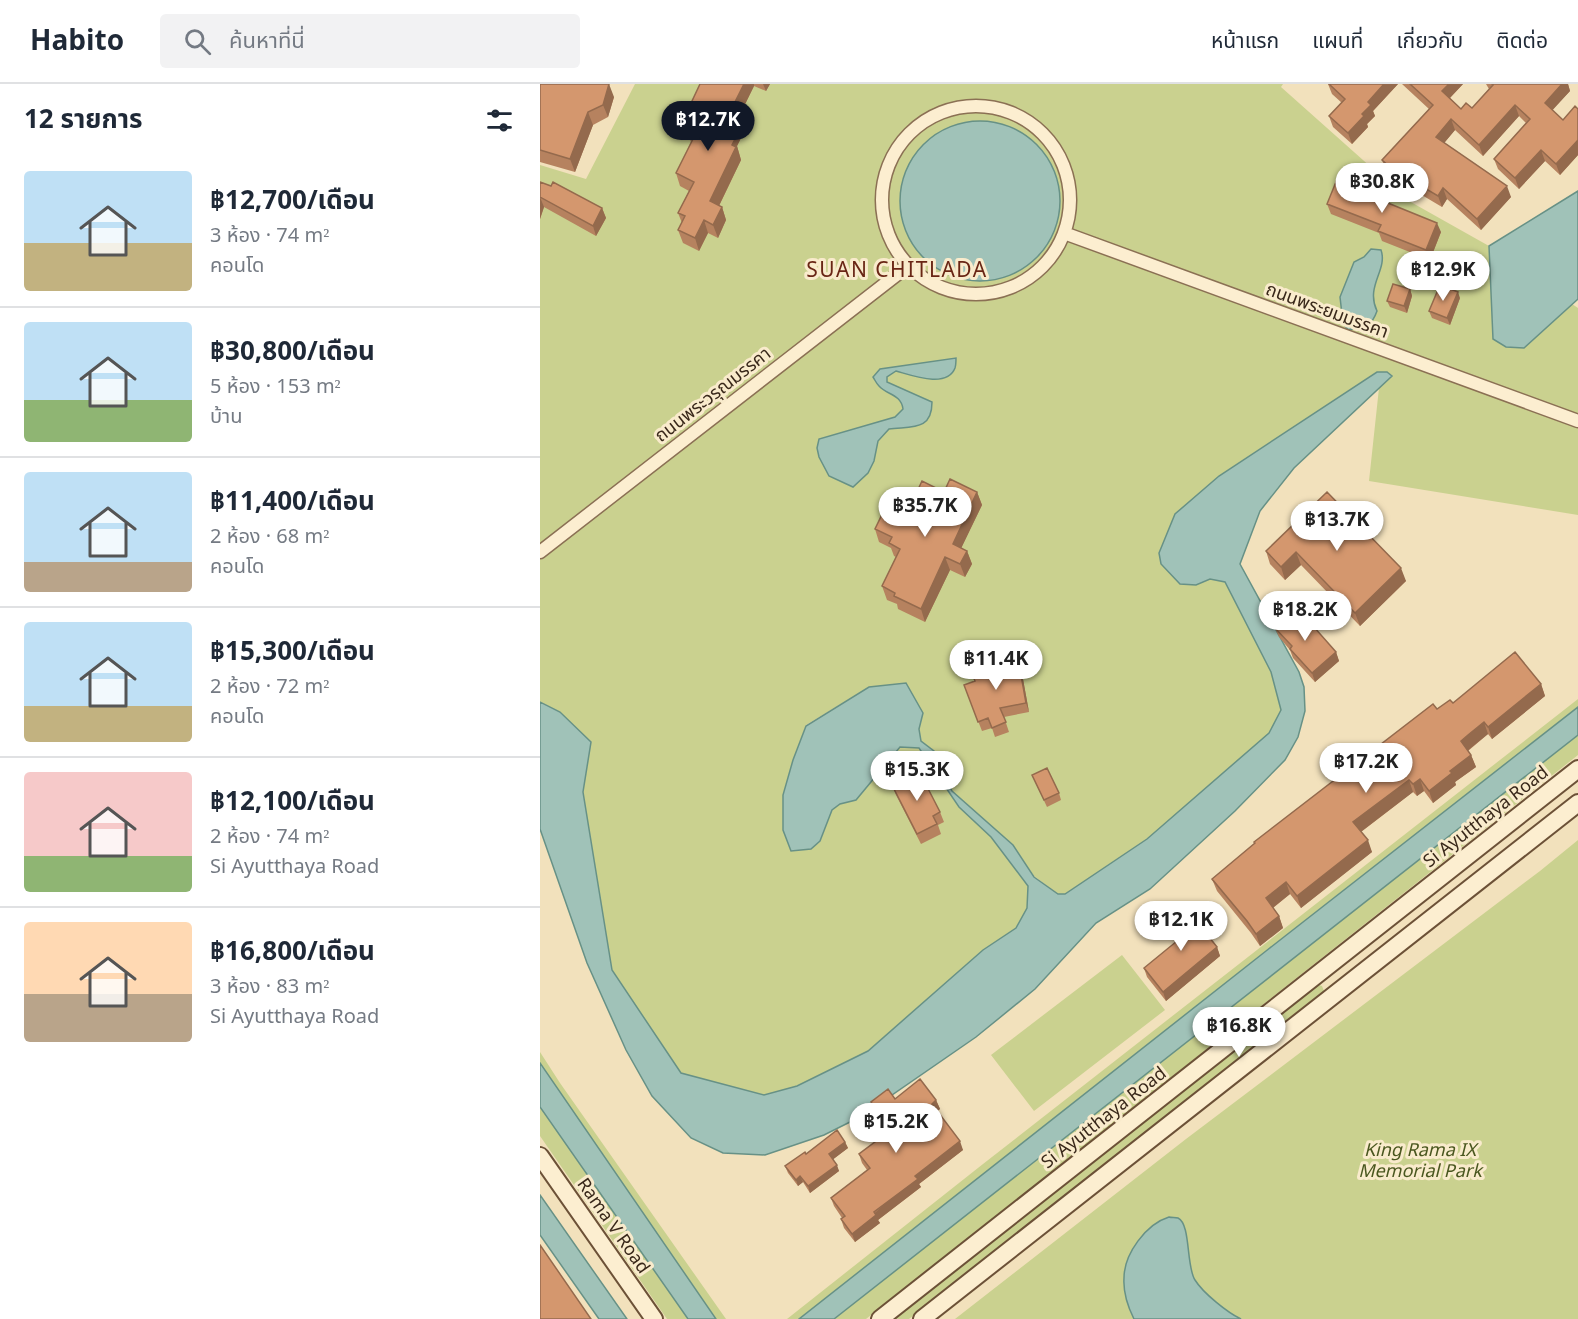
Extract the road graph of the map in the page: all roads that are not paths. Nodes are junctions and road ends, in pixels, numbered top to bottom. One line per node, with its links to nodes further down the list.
1 (1064, 233): 2 (street); 2 (street); 3 (street, ถนนพระยมมรรคา)
2 (909, 266): 4 (street, ถนนพระวรุณมรรคา)
3 (1578, 421)
4 (540, 552)
5 (1578, 770): 7 (main road, Si Ayutthaya Road)
6 (1578, 803): 8 (main road)
7 (1330, 965): 8 (main road); 11 (main road, Si Ayutthaya Road)
8 (1346, 986): 12 (main road)
9 (540, 1156): 10 (main road, Rama V Road)
10 (654, 1319)
11 (880, 1319)
12 (922, 1319)

